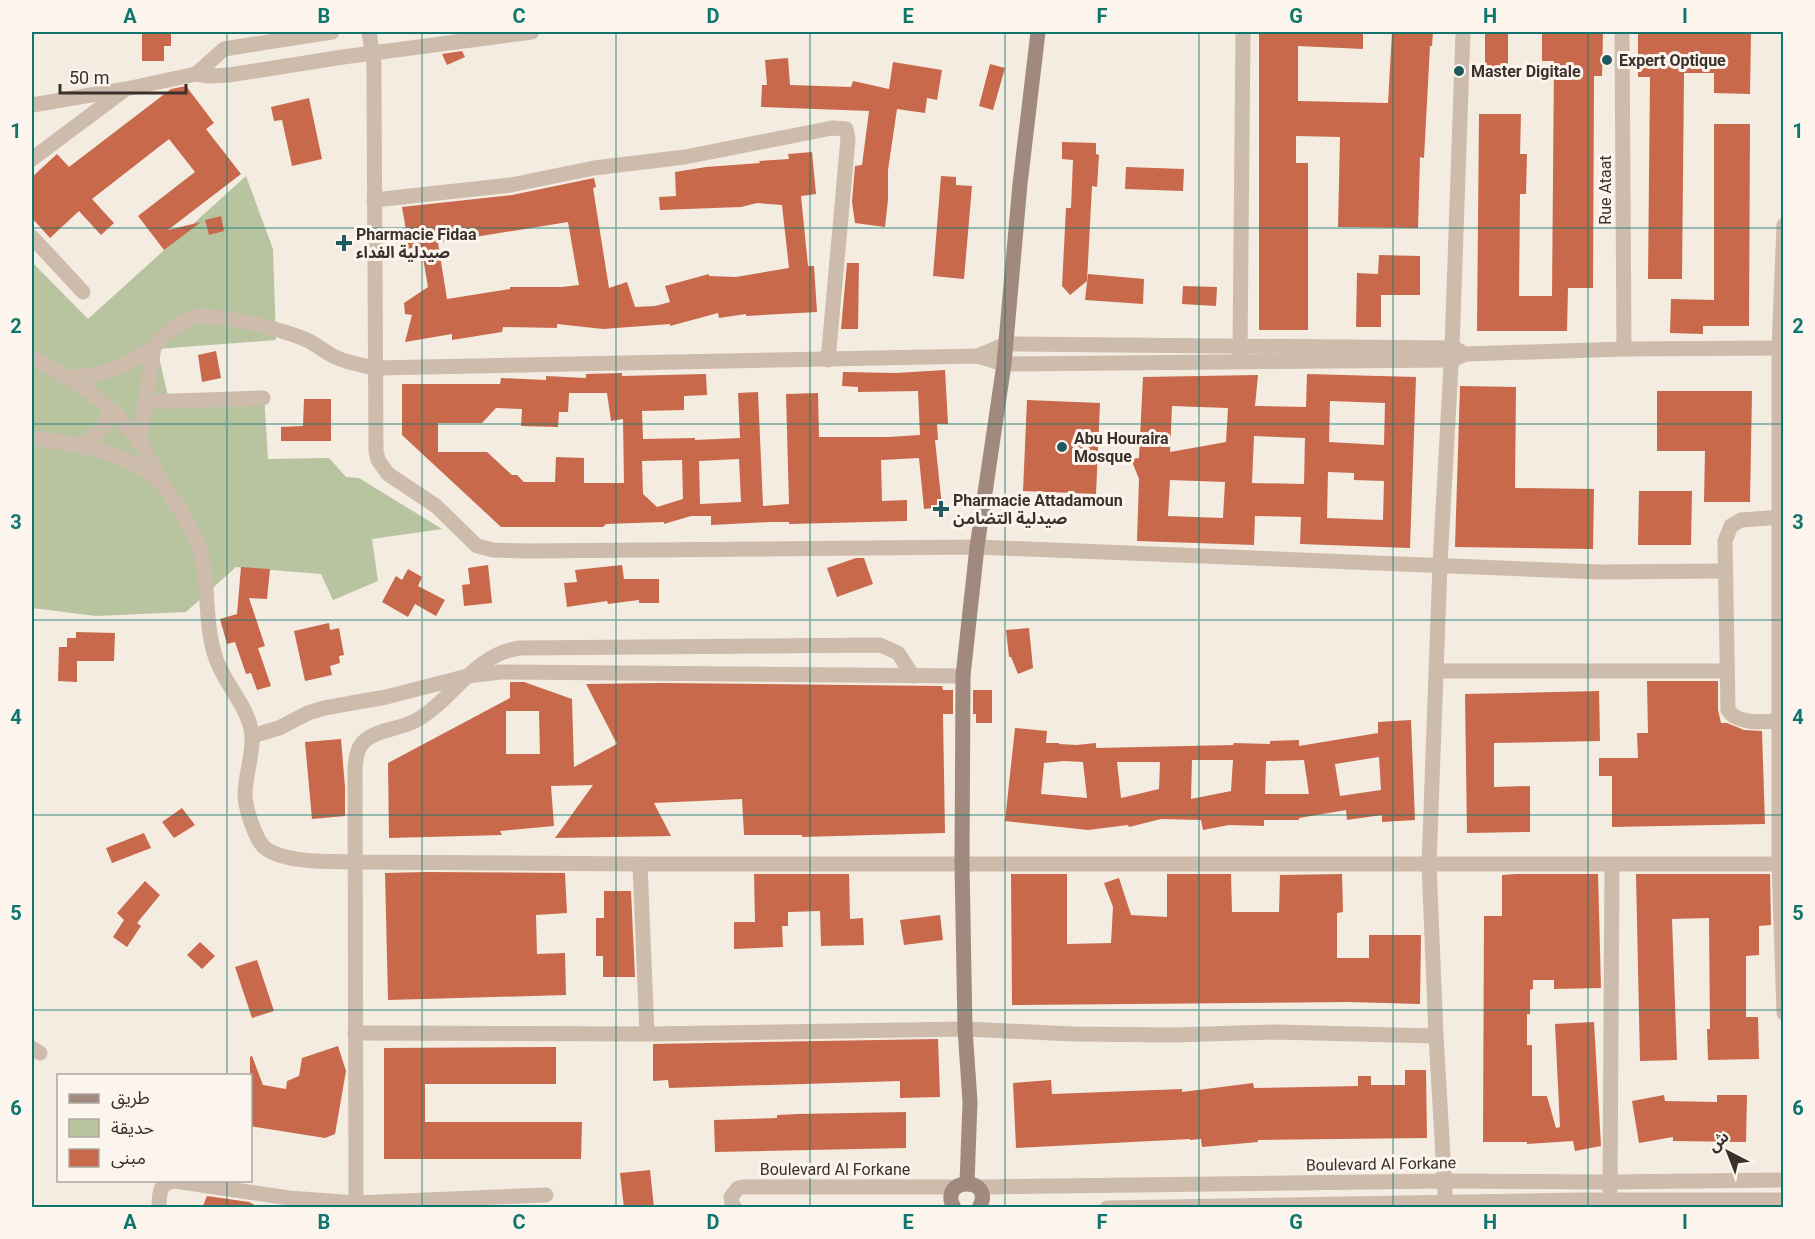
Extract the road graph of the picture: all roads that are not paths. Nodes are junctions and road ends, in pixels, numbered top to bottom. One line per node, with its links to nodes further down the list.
1 (332, 32): 9 (street)
2 (369, 32): 8 (street)
3 (532, 32): 8 (street)
4 (1038, 32): 17 (street)
5 (1243, 32): 18 (street)
6 (1463, 32): 22 (street)
7 (1622, 32): 21 (street, Rue Ataat)
8 (372, 53): 9 (street); 13 (street)
9 (196, 74): 10 (street)
10 (126, 89): 11 (street); 12 (street)
11 (32, 105)
12 (32, 159)
13 (374, 200): 25 (street); 28 (street)
14 (1784, 225): 20 (street)
15 (32, 237): 16 (street)
16 (84, 292)
17 (1006, 344): 18 (street); 23 (street); 27 (street)
18 (1240, 345): 22 (street); 26 (street)
19 (154, 347): 28 (street); 29 (street); 31 (street)
20 (1781, 348): 21 (street); 37 (street)
21 (1624, 349): 22 (street)
22 (1456, 354): 26 (street); 39 (street)
23 (978, 356): 25 (street); 27 (street)
24 (32, 357): 29 (street)
25 (828, 360): 28 (street)
26 (1240, 363): 27 (street)
27 (1004, 364): 38 (street)
28 (375, 368): 38 (street)
29 (70, 378): 32 (street)
30 (263, 398): 31 (street)
31 (146, 402): 34 (street)
32 (112, 410): 34 (street); 35 (street)
33 (32, 438): 35 (street)
34 (139, 442): 36 (street)
35 (83, 447): 36 (street)
36 (165, 488): 47 (street)
37 (1782, 518): 40 (street); 46 (street)
38 (977, 547): 39 (street); 45 (street)
39 (1440, 564): 40 (street); 41 (street)
40 (1725, 571): 42 (street)
41 (1437, 671): 42 (street); 51 (street)
42 (1726, 671): 46 (street)
43 (468, 675): 44 (street); 44 (street); 47 (street); 48 (street)
44 (913, 676): 45 (street)
45 (963, 676): 50 (street)
46 (1782, 721): 53 (street)
47 (252, 736): 48 (street)
48 (356, 862): 49 (street); 56 (street)
49 (640, 864): 50 (street); 57 (street)
50 (962, 864): 51 (street); 55 (street)
51 (1429, 864): 52 (street); 58 (street)
52 (1612, 864): 53 (street); 63 (street)
53 (1781, 864): 54 (street)
54 (1784, 1013)
55 (965, 1029): 57 (street); 58 (street); 64 (street)
56 (355, 1033): 57 (street); 70 (street)
57 (647, 1034)
58 (1436, 1036): 60 (street)
59 (1784, 1180): 63 (street, Boulevard Al Forkane)
60 (1445, 1181): 63 (street, Boulevard Al Forkane); 64 (street, Boulevard Al Forkane); 71 (street)
61 (171, 1182): 72 (street)
62 (182, 1182): 70 (street)
63 (1610, 1182): 67 (street)
64 (967, 1186): 73 (street, Boulevard Al Forkane); 74 (street); 75 (street)
65 (546, 1195): 70 (street)
66 (1784, 1200): 69 (street)
67 (1610, 1201): 68 (street); 69 (street)
68 (1582, 1204): 71 (street)
69 (1670, 1204)
70 (356, 1205)
71 (1446, 1205): 76 (street)
72 (159, 1208)
73 (735, 1208)
74 (954, 1208)
75 (979, 1208)
76 (1107, 1208)

